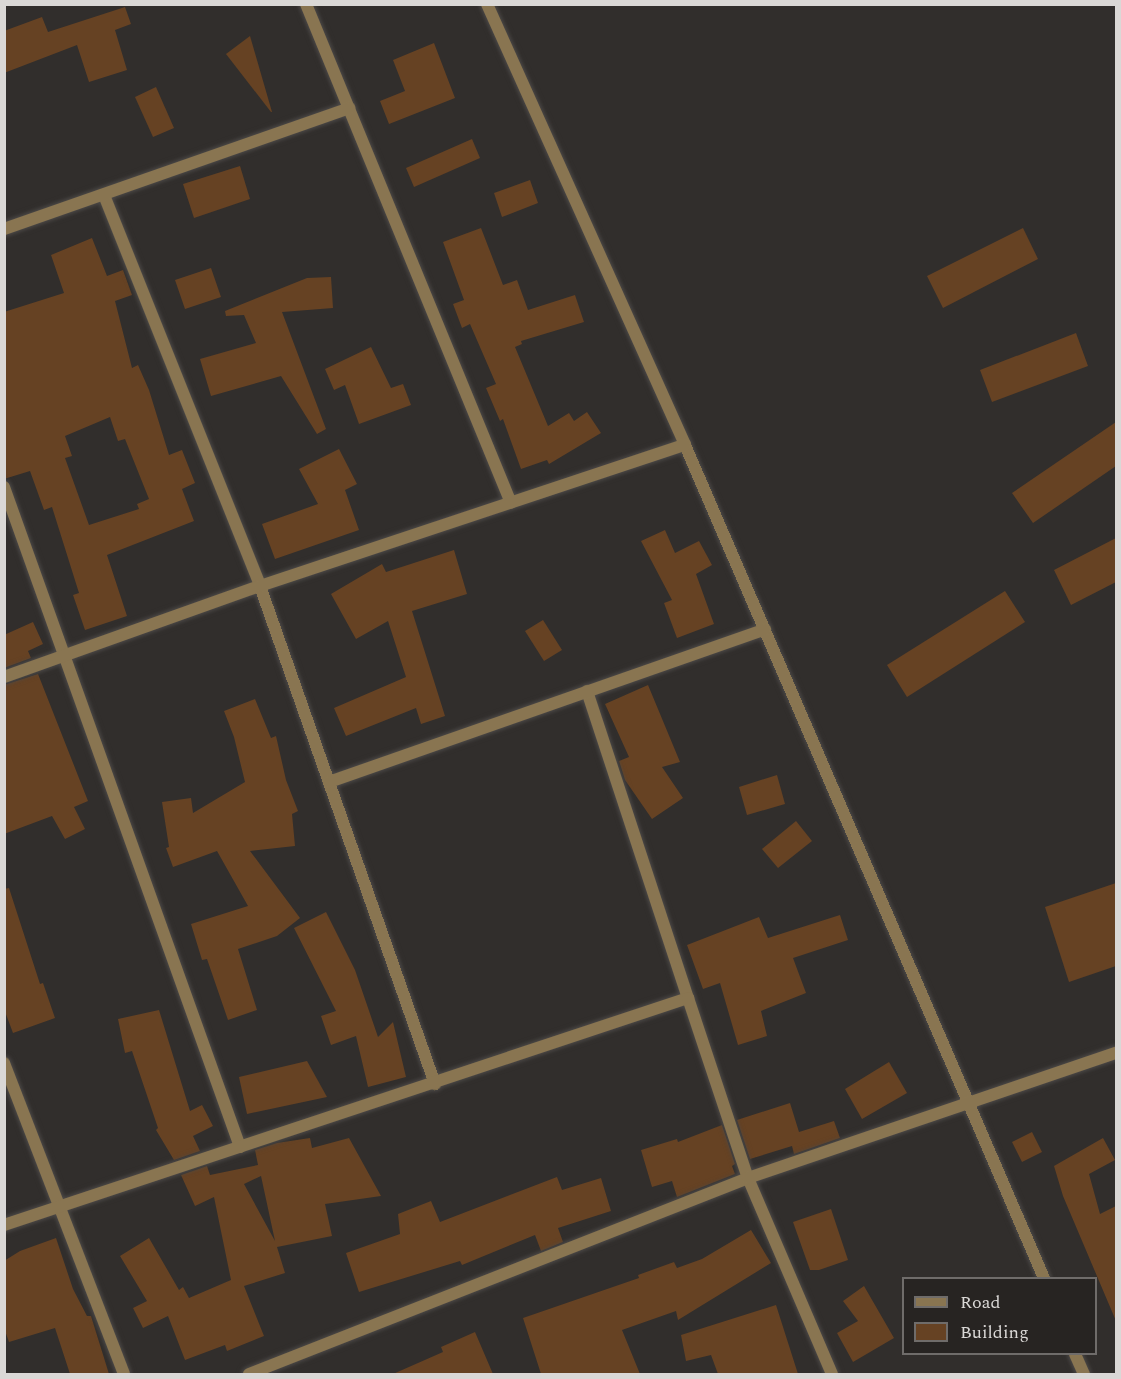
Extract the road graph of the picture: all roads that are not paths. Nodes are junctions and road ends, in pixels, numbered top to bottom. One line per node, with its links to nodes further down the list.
1 (306, 4): 3 (street)
2 (486, 4): 6 (street)
3 (349, 108): 4 (street); 8 (street)
4 (104, 195): 5 (street); 9 (street)
5 (4, 229)
6 (685, 445): 8 (street); 10 (street)
7 (4, 486): 11 (street)
8 (511, 503): 9 (street)
9 (260, 586): 11 (street); 14 (street)
10 (765, 629): 13 (street); 19 (street)
11 (64, 656): 12 (street); 20 (street)
12 (4, 677)
13 (587, 692): 14 (street); 15 (street)
14 (329, 782): 18 (street)
15 (688, 999): 18 (street); 21 (street)
16 (1116, 1053): 19 (street)
17 (4, 1063): 22 (street)
18 (435, 1084): 20 (street)
19 (970, 1103): 21 (street); 24 (street)
20 (240, 1147): 22 (street)
21 (748, 1178): 27 (street); 28 (street)
22 (60, 1205): 23 (street); 26 (street)
23 (4, 1225)
24 (1044, 1277)
25 (1076, 1355): 29 (street)
26 (124, 1374)
27 (249, 1374)
28 (832, 1374)
29 (1084, 1374)

